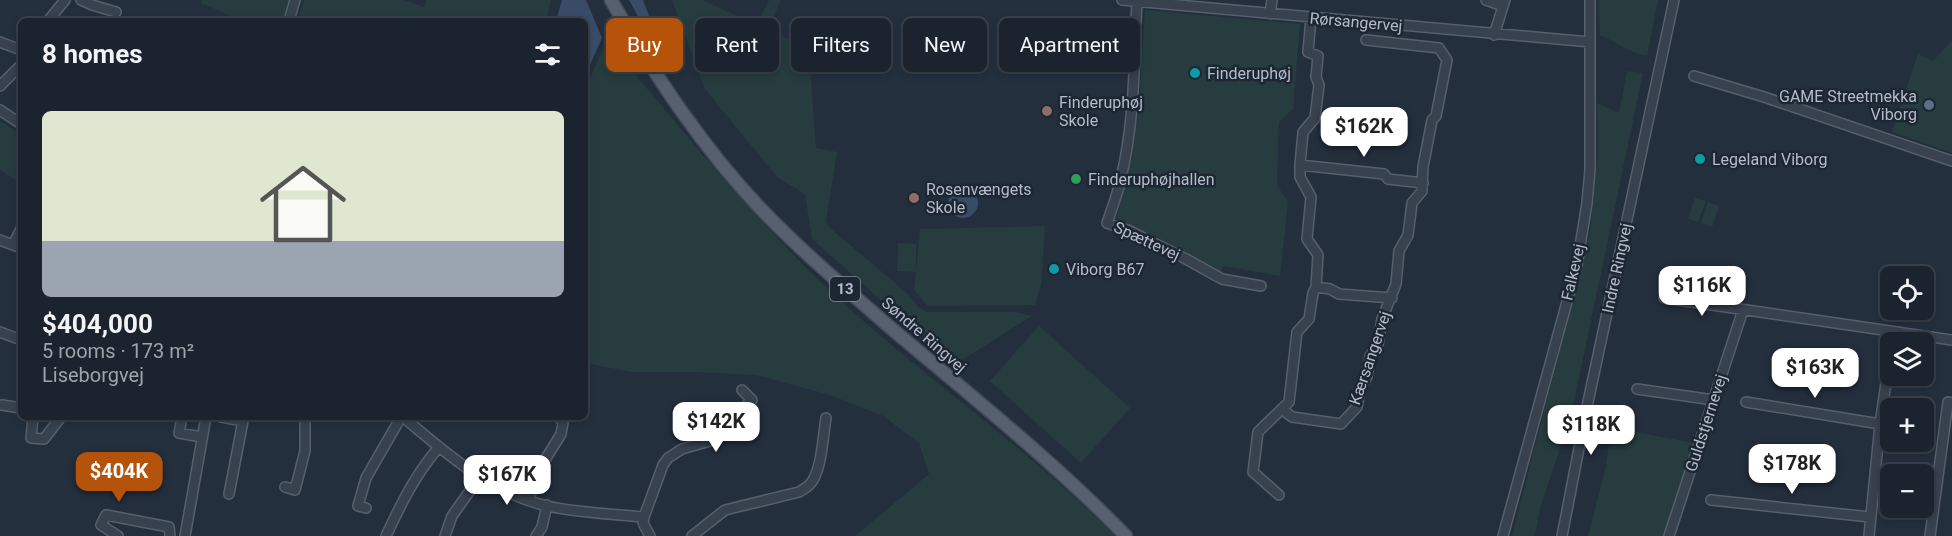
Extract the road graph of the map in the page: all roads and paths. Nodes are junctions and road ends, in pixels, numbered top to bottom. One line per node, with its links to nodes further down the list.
1 (65, 0): 14 (street)
2 (81, 0): 12 (street)
3 (295, 0): 15 (street)
4 (611, 0): 83 (main road, Søndre Ringvej / 13)
5 (1122, 0): 10 (street, Rørsangervej)
6 (1272, 0): 13 (street)
7 (1486, 0): 11 (street)
8 (1590, 0): 21 (street, Falkevej)
9 (1674, 0): 85 (street, Indre Ringvej)
10 (1137, 1): 13 (street, Rørsangervej); 34 (street, Spættevej)
11 (1504, 3): 18 (street)
12 (116, 12)
13 (1270, 14): 16 (street, Rørsangervej)
14 (50, 18)
15 (290, 18)
16 (1311, 18): 17 (street, Rørsangervej); 30 (street)
17 (1444, 30): 18 (street, Rørsangervej); 22 (street, Kærsangervej)
18 (1494, 35): 21 (street, Rørsangervej)
19 (1366, 40): 22 (street)
20 (0, 42): 23 (street)
21 (1590, 42): 84 (street, Falkevej)
22 (1439, 48): 31 (street, Kærsangervej)
23 (18, 49)
24 (18, 69): 26 (street)
25 (1694, 76): 29 (street)
26 (0, 86)
27 (0, 110): 28 (street)
28 (18, 122)
29 (1952, 161)
30 (1300, 165): 31 (street); 35 (street)
31 (1423, 183): 36 (street, Kærsangervej)
32 (0, 240): 33 (street)
33 (17, 247)
34 (1261, 286)
35 (1316, 287): 36 (street, Kærsangervej); 51 (street)
36 (1392, 298): 51 (street, Kærsangervej)
37 (1664, 298): 38 (street)
38 (1743, 310): 40 (street); 46 (street, Guldstjernevej)
39 (0, 332): 41 (street)
40 (1880, 335)
41 (18, 339)
42 (1934, 339): 43 (street)
43 (1952, 340)
44 (1637, 389): 46 (street)
45 (742, 390): 73 (street)
46 (1714, 400): 86 (street, Guldstjernevej)
47 (1746, 402): 62 (street)
48 (1952, 402): 88 (street)
49 (2, 405): 50 (street)
50 (18, 408)
51 (1282, 409): 68 (street)
52 (826, 418): 82 (street)
53 (33, 420): 54 (street)
54 (59, 420)
55 (181, 420): 63 (street)
56 (205, 420): 63 (street)
57 (238, 420): 67 (street)
58 (305, 420): 66 (street)
59 (400, 420): 72 (street)
60 (405, 420): 64 (street)
61 (562, 420): 69 (street)
62 (1880, 424): 74 (street)
63 (202, 437): 77 (street)
64 (438, 448): 65 (street); 78 (street)
65 (479, 478): 69 (street); 79 (street)
66 (285, 487)
67 (230, 494)
68 (1279, 495)
69 (528, 500): 71 (street)
70 (1712, 500): 74 (street)
71 (547, 506): 73 (street); 80 (street)
72 (366, 508)
73 (644, 517): 81 (street)
74 (1870, 517): 87 (street)
75 (118, 536): 76 (street)
76 (170, 536)
77 (185, 536)
78 (386, 536)
79 (444, 536)
80 (536, 536)
81 (650, 536)
82 (692, 536)
83 (1126, 536)
84 (1503, 536)
85 (1562, 536)
86 (1669, 536)
87 (1869, 536)
88 (1930, 536)

